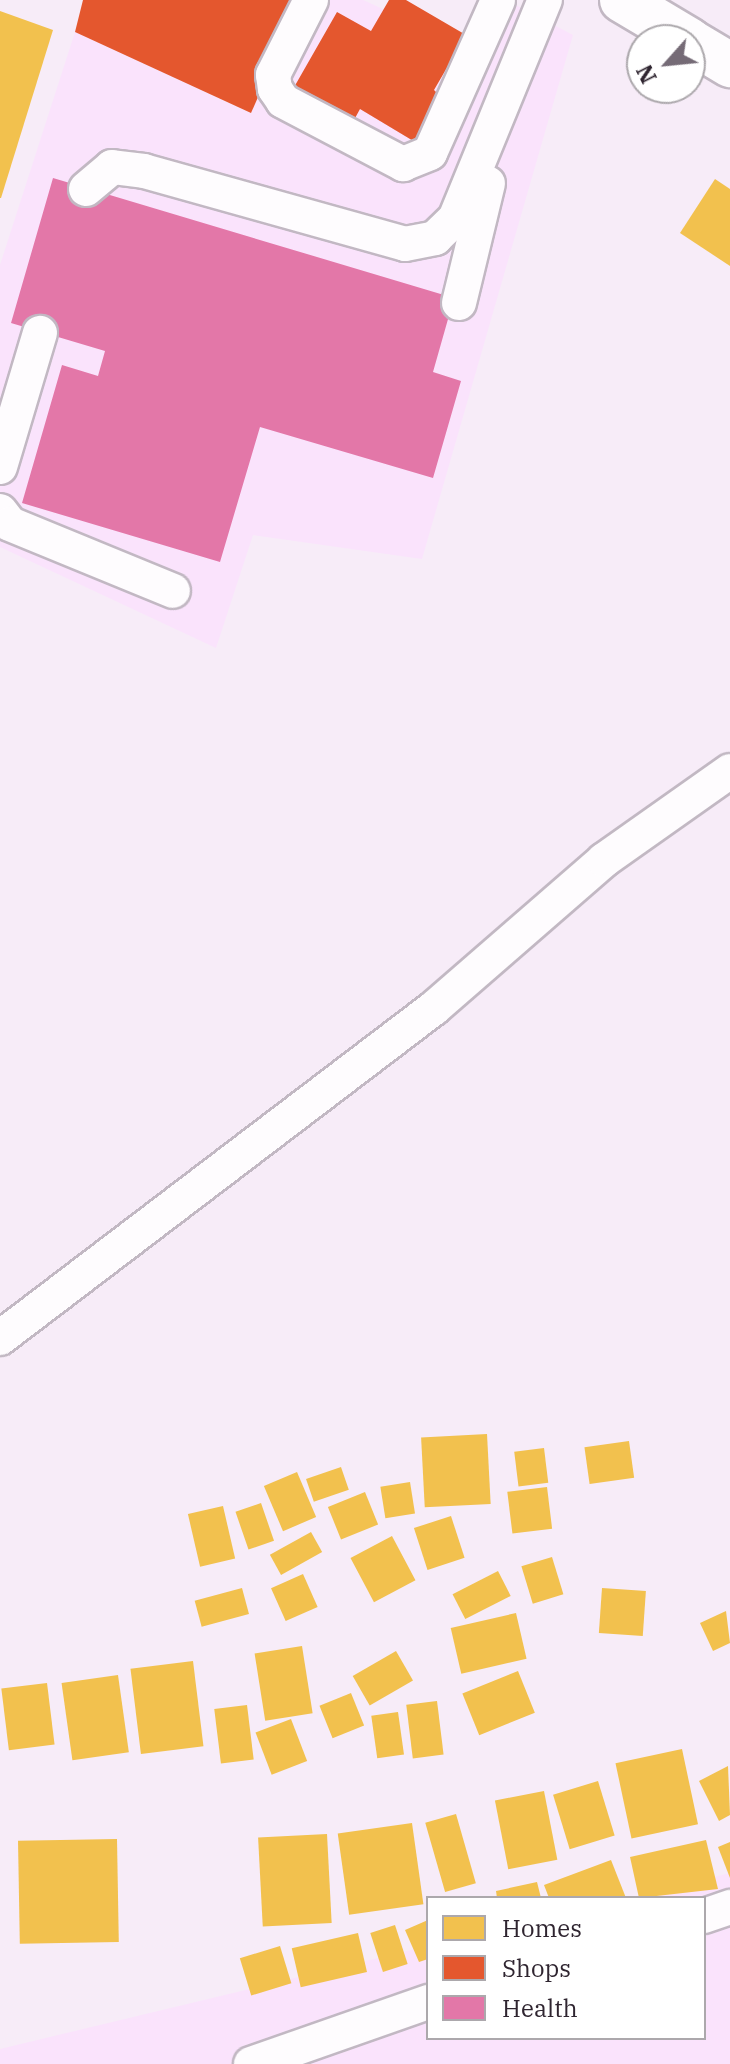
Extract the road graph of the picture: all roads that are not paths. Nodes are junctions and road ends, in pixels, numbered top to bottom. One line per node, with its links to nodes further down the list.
1 (311, 0): 2 (lane)
2 (498, 0)
3 (545, 0): 8 (lane)
4 (622, 0): 5 (main road)
5 (662, 24)
6 (706, 50): 7 (main road)
7 (730, 65)
8 (514, 74): 9 (lane); 10 (lane)
9 (86, 189)
10 (459, 303)
11 (40, 333): 12 (lane)
12 (0, 467)
13 (0, 511): 14 (lane)
14 (173, 591)
15 (730, 771): 16 (lane)
16 (0, 1338)
17 (730, 1907): 18 (lane)
18 (706, 1915)
19 (426, 2003): 20 (lane)
20 (251, 2064)

